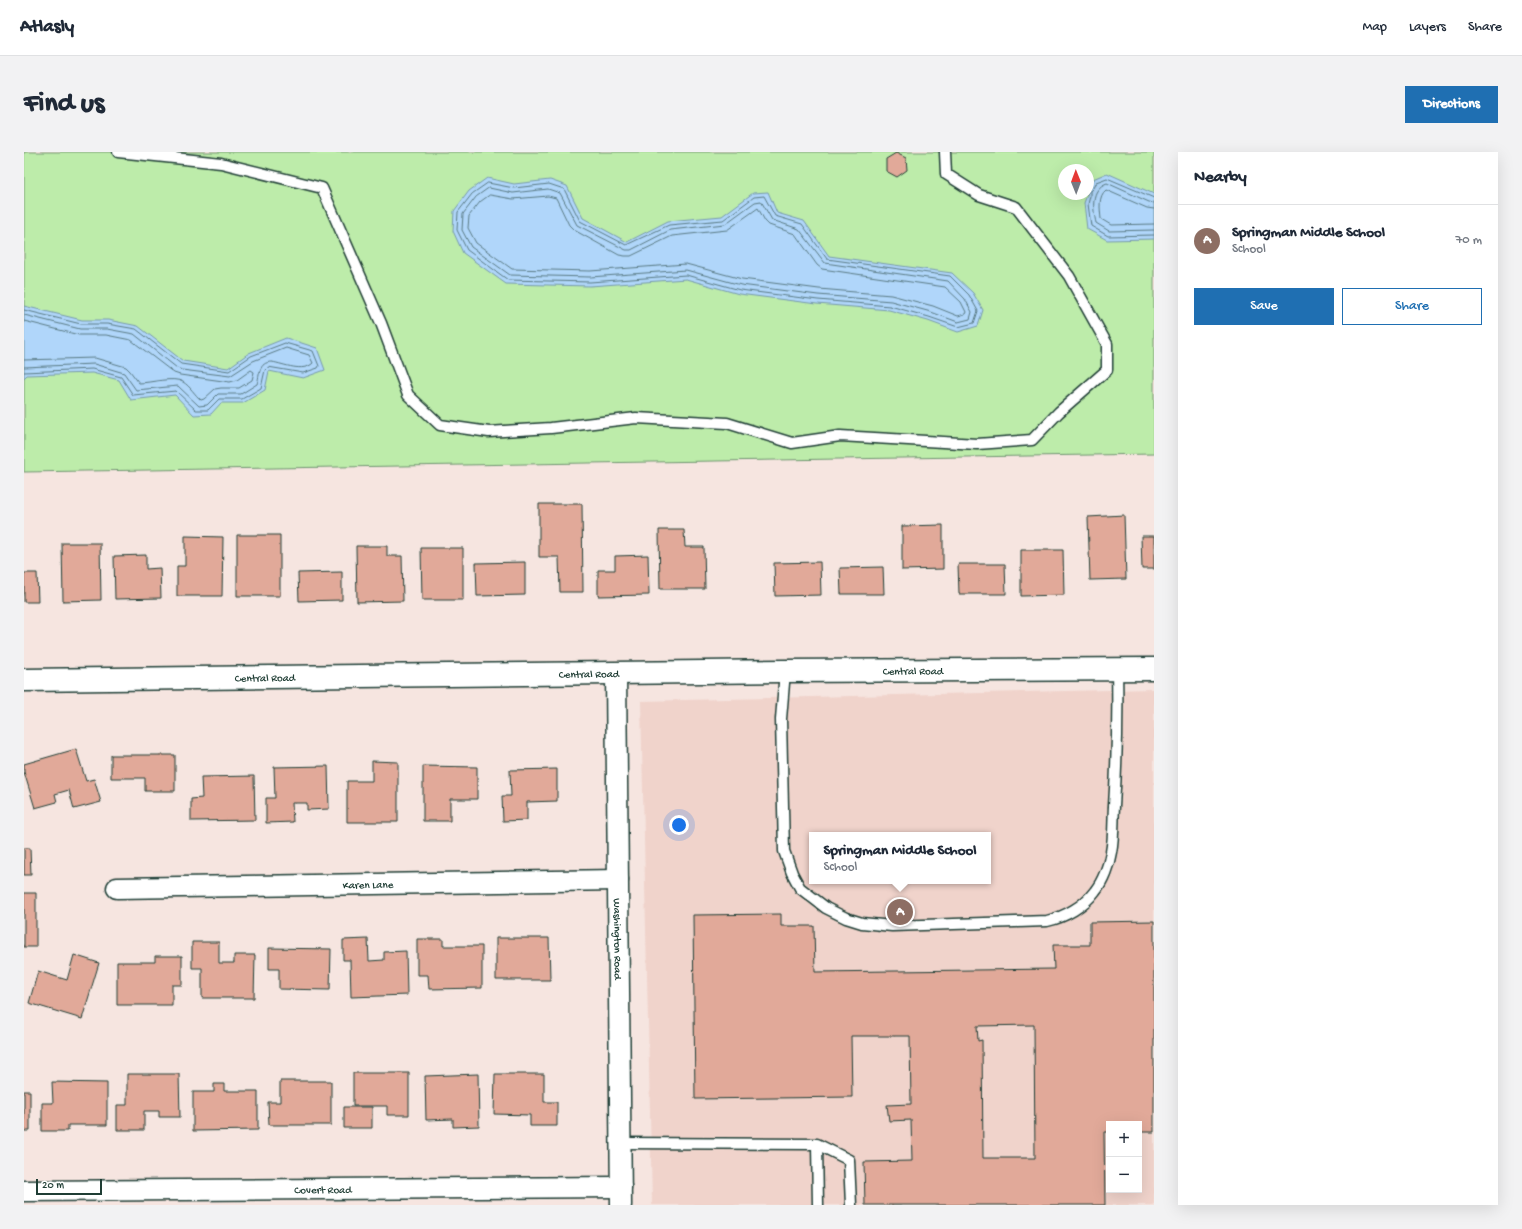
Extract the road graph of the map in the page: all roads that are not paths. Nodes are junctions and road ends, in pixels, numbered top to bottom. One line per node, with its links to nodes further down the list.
1 (118, 152): 2 (lane)
2 (944, 152)
3 (1117, 669): 4 (main road, Central Road); 5 (main road, Central Road); 5 (lane)
4 (1154, 669)
5 (785, 671): 6 (main road, Central Road)
6 (616, 673): 7 (main road, Central Road); 8 (street, Washington Road)
7 (24, 680)
8 (618, 880): 9 (street, Karen Lane); 10 (street, Washington Road)
9 (117, 888)
10 (621, 1143): 11 (lane); 13 (street, Washington Road)
11 (817, 1144): 14 (lane); 15 (lane)
12 (24, 1191): 13 (street, Covert Road)
13 (621, 1196)
14 (818, 1205)
15 (851, 1205)

